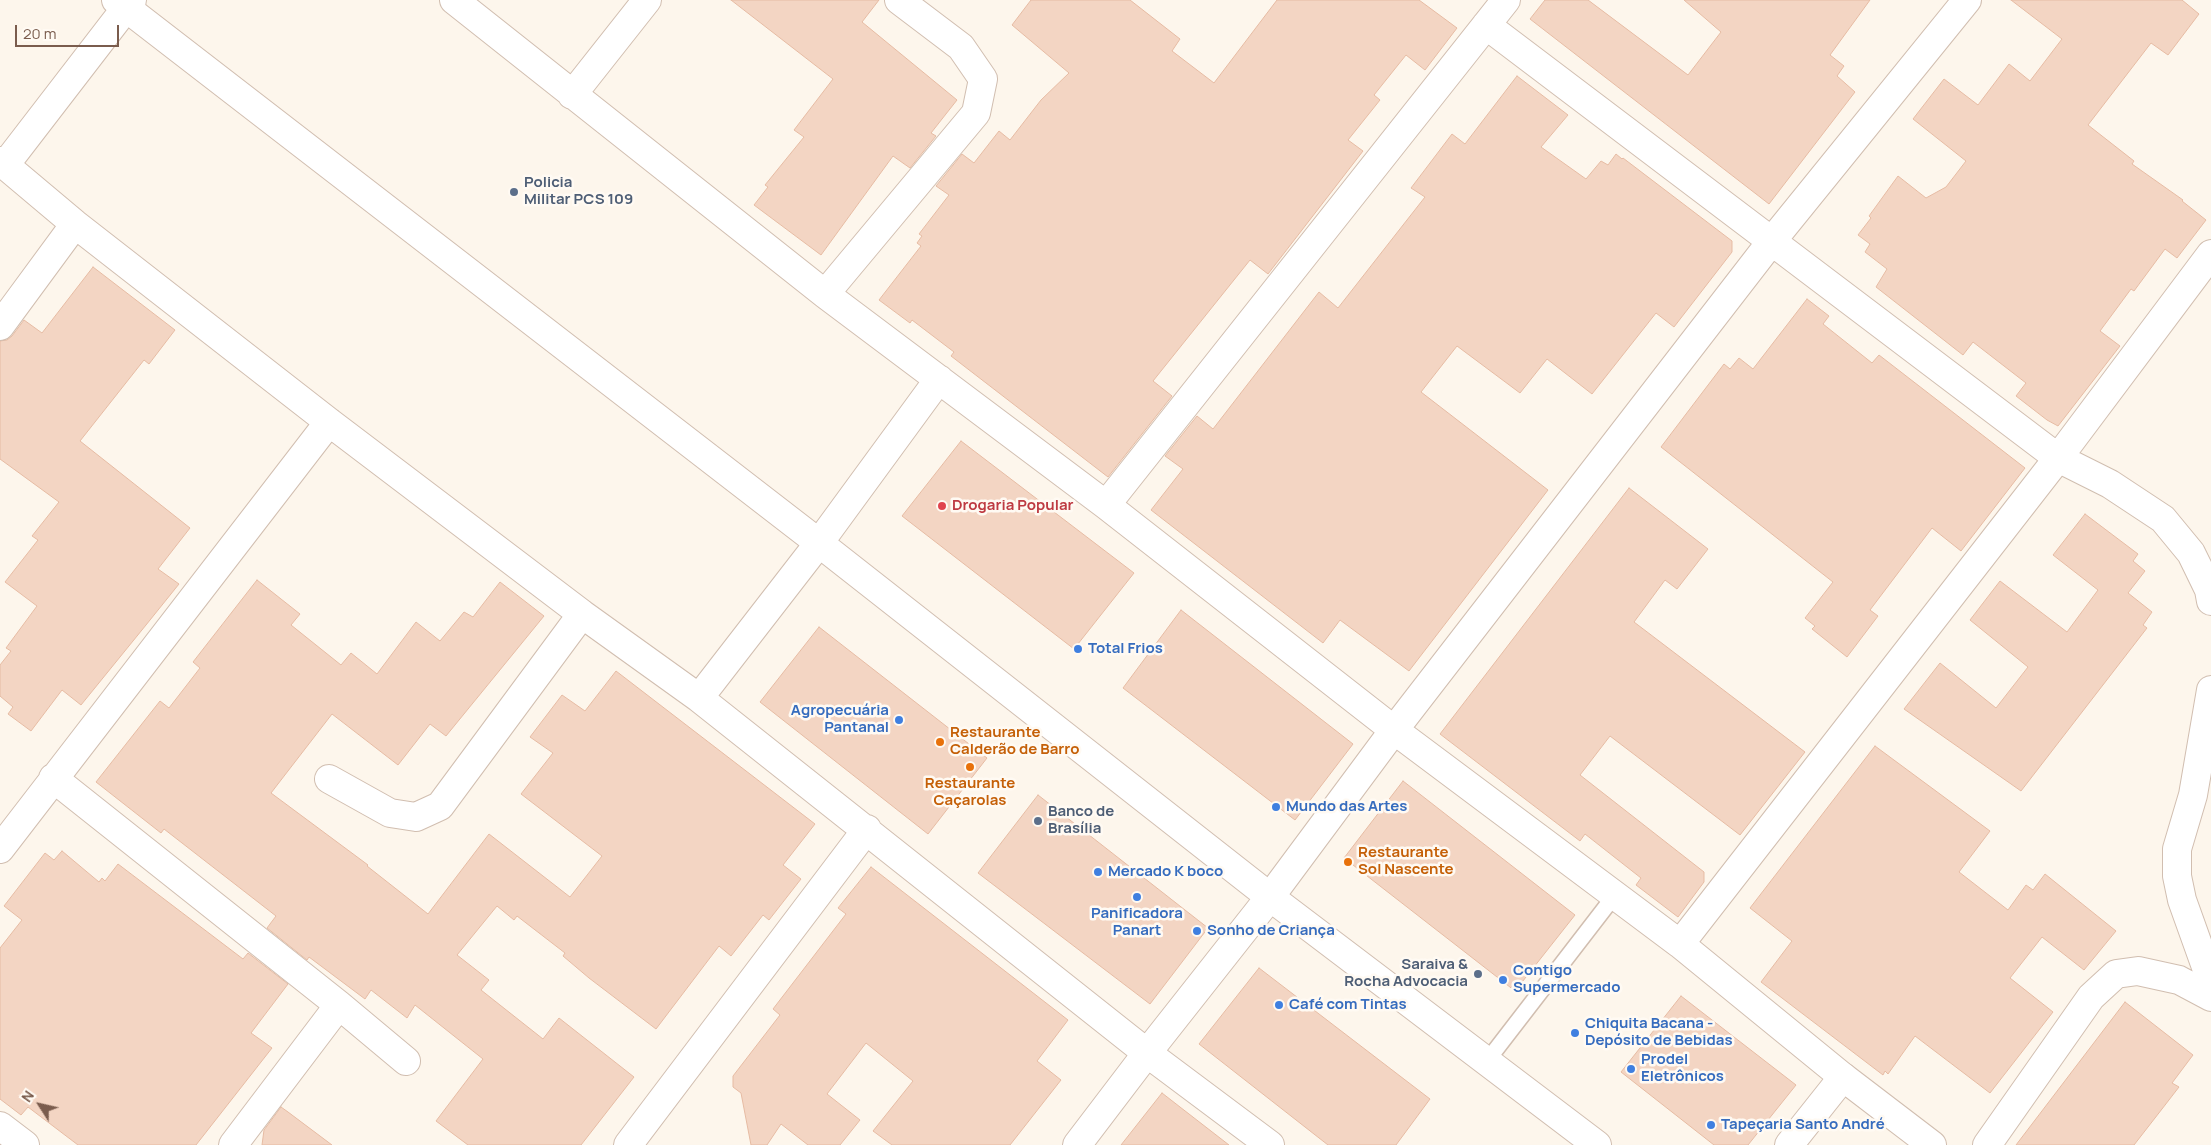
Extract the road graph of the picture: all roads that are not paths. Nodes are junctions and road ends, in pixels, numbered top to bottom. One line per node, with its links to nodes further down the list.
1 (454, 0): 8 (street)
2 (647, 0): 8 (street)
3 (899, 0): 13 (street)
4 (1506, 0): 7 (street)
5 (1967, 0): 11 (street)
6 (125, 3): 9 (street); 19 (street)
7 (1486, 25): 11 (street); 18 (street)
8 (572, 95): 13 (street)
9 (2, 163): 10 (street)
10 (74, 224): 14 (street); 16 (street)
11 (1771, 242): 17 (street); 24 (street)
12 (2211, 254): 17 (street)
13 (825, 294): 15 (street)
14 (0, 326)
15 (939, 379): 18 (street); 19 (street)
16 (329, 422): 21 (street); 25 (street)
17 (2058, 458): 20 (street); 31 (street)
18 (1106, 505): 24 (street)
19 (819, 542): 23 (street); 30 (street)
20 (2211, 601)
21 (582, 614): 23 (street); 26 (street)
22 (2211, 690): 32 (street)
23 (699, 698): 27 (street)
24 (1394, 730): 29 (street); 30 (street)
25 (53, 778): 28 (street); 34 (street)
26 (329, 779)
27 (867, 829): 35 (street); 42 (street)
28 (0, 850)
29 (1615, 895): 31 (street); 37 (lane)
30 (1270, 897): 35 (street); 37 (street)
31 (1680, 944): 38 (street)
32 (2211, 981)
33 (2211, 997): 48 (street)
34 (339, 1005): 36 (street); 41 (street)
35 (1147, 1053): 43 (street); 44 (street)
36 (406, 1061)
37 (1487, 1061): 45 (street)
38 (1843, 1077): 46 (street); 47 (street)
39 (0, 1126): 40 (street)
40 (24, 1145)
41 (233, 1145)
42 (628, 1145)
43 (1077, 1145)
44 (1270, 1145)
45 (1597, 1145)
46 (1789, 1145)
47 (1932, 1145)
48 (1987, 1145)

